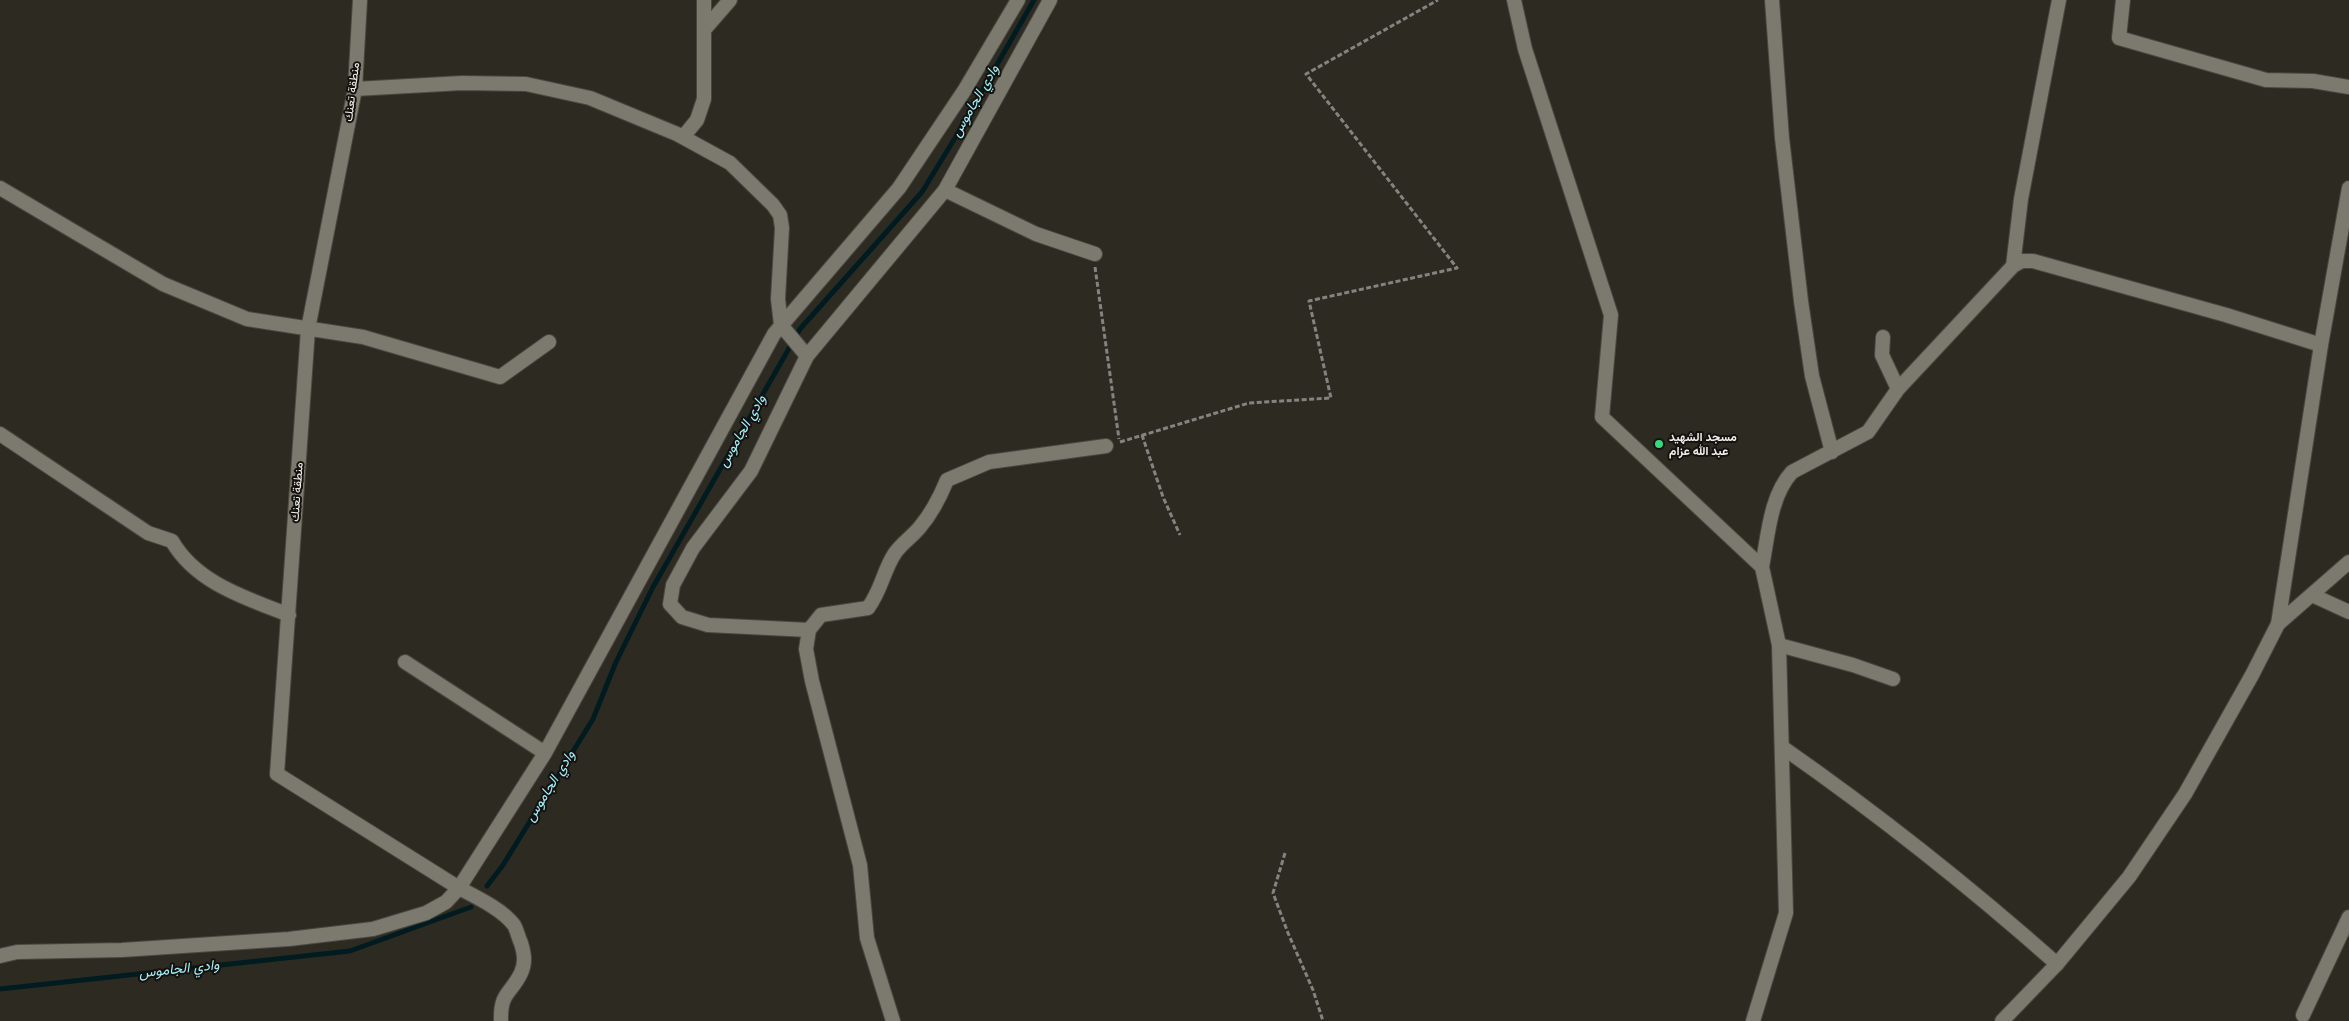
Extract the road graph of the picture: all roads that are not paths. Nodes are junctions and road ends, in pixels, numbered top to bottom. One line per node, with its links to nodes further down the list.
1 (360, 0): 12 (street, منطقة تعنك)
2 (704, 0): 10 (street)
3 (730, 0): 10 (street)
4 (1018, 0): 19 (street)
5 (1050, 0): 16 (street)
6 (1514, 0): 30 (street)
7 (1772, 0): 28 (street)
8 (2059, 0): 18 (street)
9 (2123, 0): 11 (street)
10 (704, 30): 13 (street)
11 (2349, 87)
12 (355, 89): 13 (street); 20 (street, منطقة تعنك)
13 (683, 137): 19 (street)
14 (0, 188): 20 (street)
15 (2349, 188): 23 (street)
16 (945, 190): 17 (street); 24 (street)
17 (1094, 254)
18 (2014, 266): 23 (street); 25 (street)
19 (781, 326): 24 (street); 40 (street)
20 (308, 329): 22 (street); 33 (street, منطقة تعنك)
21 (1883, 337): 25 (street)
22 (549, 342)
23 (2321, 345): 34 (street)
24 (807, 356): 35 (street)
25 (1898, 389): 28 (street)
26 (0, 434): 33 (street)
27 (1113, 444): 35 (street)
28 (1832, 452): 30 (street)
29 (2349, 562): 31 (street)
30 (1762, 567): 36 (street)
31 (2312, 595): 32 (street); 34 (street)
32 (2349, 612)
33 (289, 614): 41 (street, منطقة تعنك)
34 (2278, 624): 44 (street)
35 (809, 630): 47 (street)
36 (1779, 645): 38 (street); 39 (street)
37 (405, 662): 40 (street)
38 (1893, 679)
39 (1782, 747): 44 (street); 48 (street)
40 (545, 753): 41 (street)
41 (459, 888): 43 (street); 46 (street)
42 (2349, 916): 45 (street)
43 (0, 956)
44 (2058, 964): 49 (street)
45 (2302, 1015)
46 (502, 1021)
47 (893, 1021)
48 (1753, 1021)
49 (2002, 1021)

